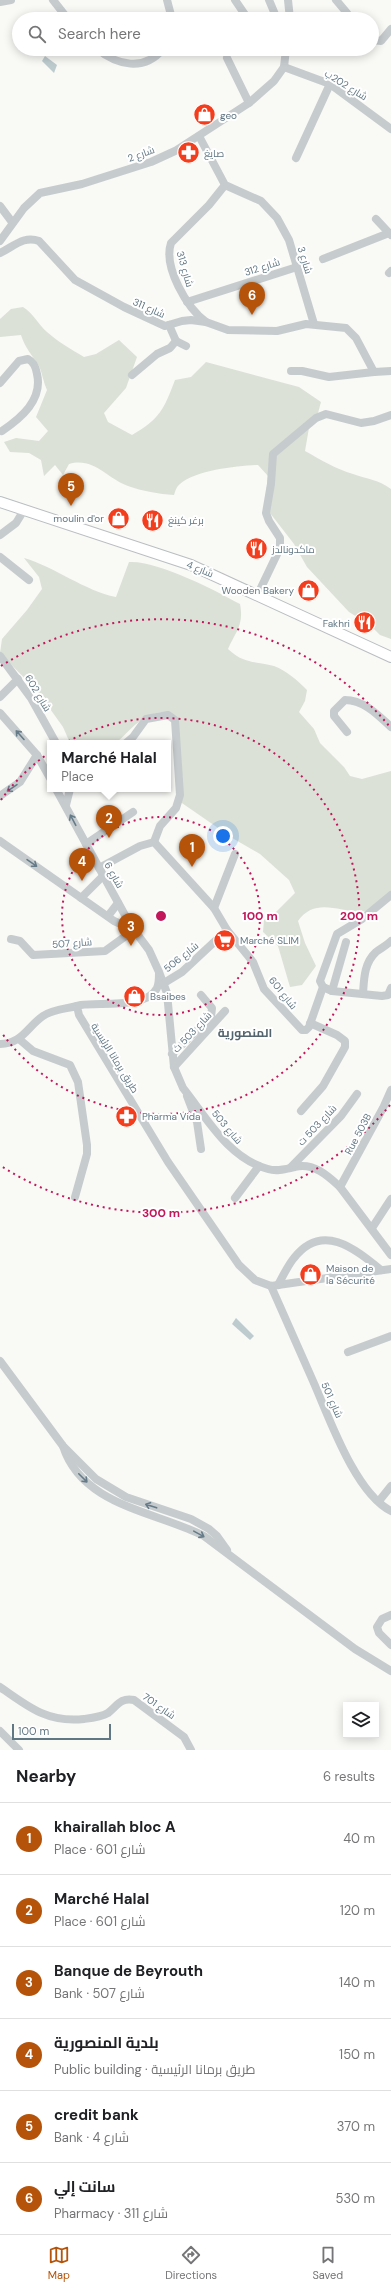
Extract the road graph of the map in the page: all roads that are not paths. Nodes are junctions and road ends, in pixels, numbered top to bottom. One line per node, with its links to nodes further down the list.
1 (11, 0): 8 (street)
2 (53, 0): 9 (street)
3 (167, 0): 10 (street)
4 (235, 0): 11 (street)
5 (269, 0): 12 (street)
6 (288, 0): 13 (street)
7 (336, 0): 14 (street)
8 (0, 2)
9 (62, 12)
10 (170, 12)
11 (243, 12)
12 (274, 12)
13 (289, 12)
14 (346, 12)
15 (391, 29): 16 (street)
16 (379, 41)
17 (107, 56): 18 (street)
18 (156, 56)
19 (285, 56): 21 (street)
20 (228, 58): 23 (street)
21 (284, 68): 22 (street, شارع 202ب); 23 (street, شارع 2)
22 (330, 84): 24 (street, شارع 202ب); 26 (street)
23 (249, 103): 25 (street, شارع 2)
24 (391, 129)
25 (199, 136): 27 (street); 30 (street, شارع 2)
26 (296, 158)
27 (225, 186): 35 (street, شارع 3); 36 (street, شارع 313)
28 (0, 206): 30 (street)
29 (376, 219): 31 (street)
30 (12, 222): 32 (street, شارع 2)
31 (390, 234): 34 (street)
32 (0, 241)
33 (0, 253): 39 (street, شارع 311)
34 (323, 259)
35 (298, 267): 36 (street, شارع 312); 38 (street, شارع 3)
36 (187, 302): 37 (street, شارع 313)
37 (206, 322): 38 (street, شارع 311); 39 (street, شارع 311)
38 (314, 324): 44 (street)
39 (169, 325): 40 (street)
40 (176, 341): 41 (street); 45 (street)
41 (186, 346)
42 (291, 371): 44 (street)
43 (391, 371): 44 (street)
44 (374, 372)
45 (132, 375)
46 (0, 383): 48 (street)
47 (391, 415): 54 (street)
48 (2, 431)
49 (0, 502): 50 (main road, شارع 4)
50 (24, 510): 51 (street); 54 (main road, شارع 4)
51 (0, 535)
52 (0, 557): 53 (street)
53 (29, 580)
54 (258, 594): 56 (main road, شارع 4)
55 (0, 656): 57 (street, شارع 602)
56 (391, 657)
57 (18, 679): 58 (street); 62 (street, شارع 602)
58 (0, 697)
59 (0, 713): 64 (street, one-way to 59)
60 (391, 727): 61 (street)
61 (347, 732)
62 (54, 740)
63 (130, 740): 72 (street)
64 (36, 755): 65 (street); 68 (street, one-way to 68)
65 (47, 773)
66 (58, 792): 69 (street, شارع 6)
67 (69, 792): 69 (street)
68 (0, 796)
69 (66, 805): 73 (street, شارع 6, one-way to 69)
70 (133, 812): 73 (street)
71 (0, 841): 77 (street, one-way to 77)
72 (154, 842): 75 (street); 79 (street, شارع 601)
73 (86, 844): 75 (street, شارع 6)
74 (235, 854): 79 (street)
75 (101, 872): 77 (street); 78 (street, شارع 6)
76 (391, 895): 88 (street)
77 (81, 898): 80 (street)
78 (118, 903): 80 (street); 81 (street, شارع 6)
79 (214, 908): 82 (street, شارع 601)
80 (108, 916): 81 (street)
81 (133, 929): 83 (street, شارع 507); 86 (street)
82 (227, 930): 87 (street, شارع 506); 95 (street, شارع 601)
83 (11, 939)
84 (391, 941): 91 (street)
85 (346, 942): 90 (street)
86 (159, 972): 87 (street, شارع 503); 93 (street)
87 (164, 983): 98 (street, شارع 503)
88 (323, 987): 90 (street); 95 (street)
89 (391, 988): 91 (street)
90 (332, 991): 91 (street)
91 (363, 994)
92 (201, 995): 98 (street)
93 (77, 1006): 96 (street); 115 (street, طريق برمانا الرئيسية)
94 (225, 1011): 99 (street, شارع 503 ث)
95 (310, 1023): 103 (street)
96 (19, 1039): 97 (street); 108 (street)
97 (0, 1044)
98 (172, 1054): 99 (street, شارع 503)
99 (174, 1067): 100 (street, شارع 503)
100 (183, 1088): 104 (street); 105 (street, شارع 503)
101 (391, 1090): 107 (street, Rue 503B)
102 (357, 1094): 106 (street, شارع 503 ت)
103 (301, 1111)
104 (201, 1149)
105 (260, 1166): 106 (street, شارع 503); 109 (street)
106 (289, 1168): 107 (street, شارع 503)
107 (340, 1187): 111 (street, شارع 503)
108 (76, 1197)
109 (235, 1198)
110 (391, 1199): 111 (street)
111 (372, 1228): 112 (street, شارع 503)
112 (391, 1255)
113 (391, 1269): 114 (street)
114 (381, 1270): 115 (street); 115 (street)
115 (275, 1285): 120 (street, شارع 501)
116 (391, 1336): 117 (street)
117 (348, 1352)
118 (0, 1361): 124 (street)
119 (391, 1486): 120 (street)
120 (379, 1501): 121 (street, شارع 501)
121 (391, 1511)
122 (391, 1615): 123 (street)
123 (391, 1645)
124 (391, 1671)
125 (0, 1687): 128 (street, شارع 701)
126 (0, 1731): 127 (street)
127 (19, 1750)
128 (191, 1750)

